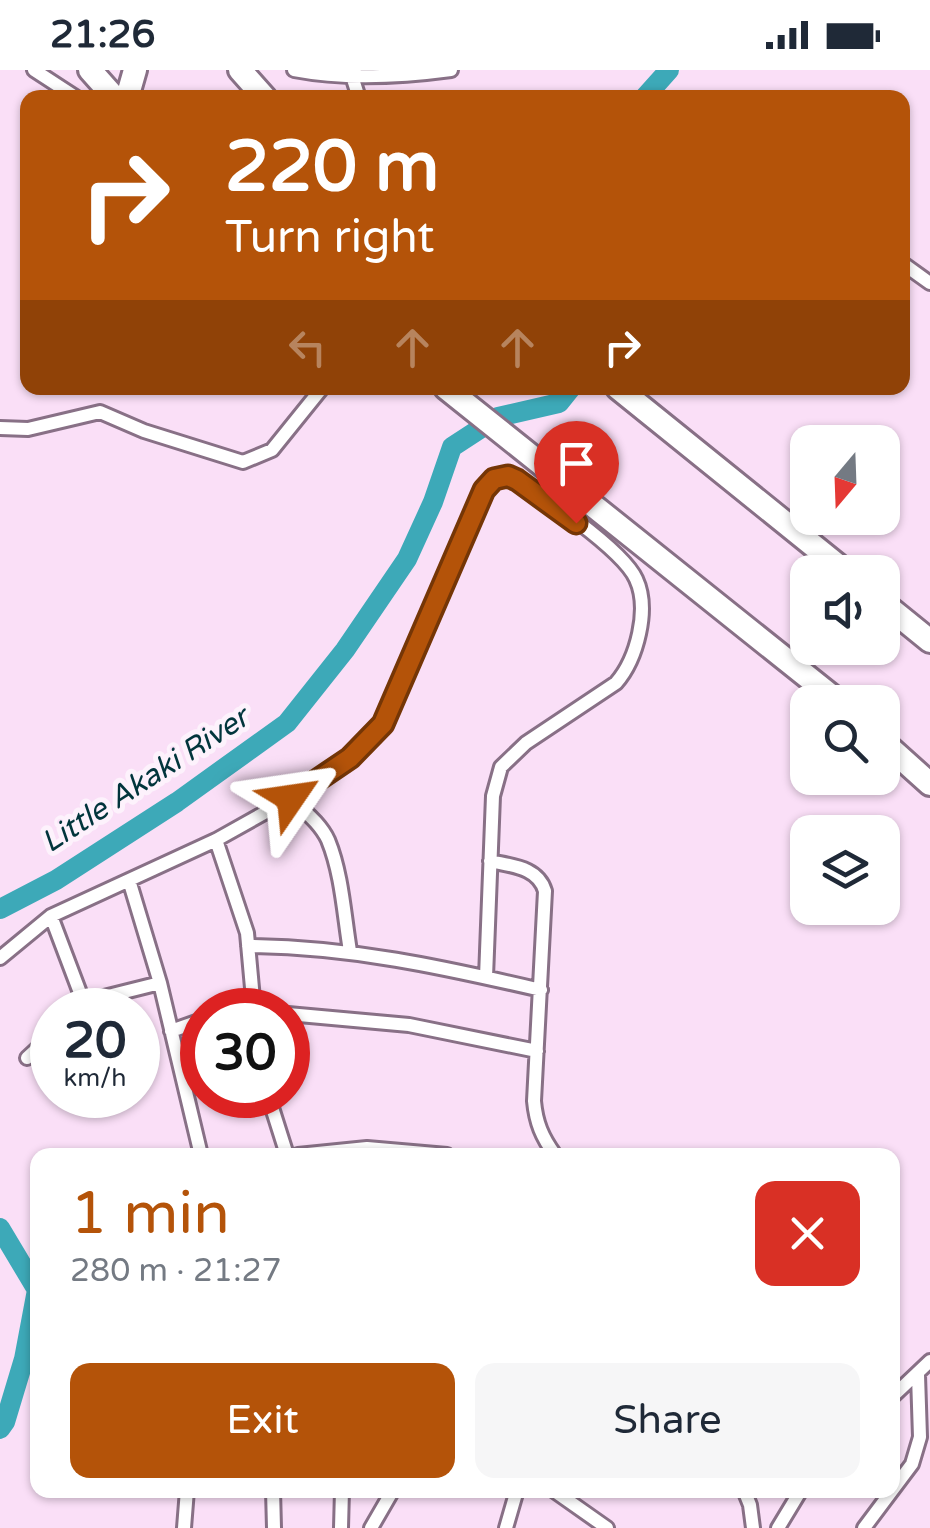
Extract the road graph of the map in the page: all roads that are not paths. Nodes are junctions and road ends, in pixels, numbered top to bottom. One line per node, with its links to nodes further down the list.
1 (34, 70): 6 (street)
2 (240, 70): 7 (highway)
3 (294, 70): 5 (street)
4 (451, 70): 5 (street)
5 (354, 73)
6 (64, 90)
7 (258, 90)
8 (316, 395): 11 (street)
9 (455, 395): 15 (highway)
10 (627, 395): 12 (highway)
11 (0, 428)
12 (825, 555)
13 (900, 617): 14 (highway)
14 (930, 641)
15 (817, 685)
16 (900, 758): 17 (highway)
17 (930, 784)
18 (291, 798): 19 (street); 20 (street); 24 (street)
19 (216, 840): 21 (street); 23 (street)
20 (490, 860): 26 (street); 31 (street)
21 (130, 880): 22 (street); 27 (street)
22 (52, 916): 25 (street); 28 (street)
23 (248, 946): 24 (street); 30 (street)
24 (350, 951): 26 (street)
25 (0, 958)
26 (486, 977): 31 (street)
27 (160, 983): 29 (street); 34 (street)
28 (75, 988)
29 (140, 988)
30 (251, 988)
31 (541, 990): 35 (street)
32 (310, 1016): 35 (street)
33 (180, 1028): 34 (street)
34 (171, 1031): 39 (street)
35 (537, 1052): 41 (street)
36 (30, 1055): 37 (street)
37 (27, 1058)
38 (276, 1118): 40 (street)
39 (199, 1148)
40 (286, 1148)
41 (550, 1148)
42 (930, 1362): 43 (street)
43 (918, 1375): 44 (street); 45 (street)
44 (900, 1390)
45 (900, 1480)
46 (186, 1498): 55 (street)
47 (274, 1498): 56 (street)
48 (342, 1498): 57 (street)
49 (388, 1498): 58 (street)
50 (515, 1498): 59 (street)
51 (564, 1498): 60 (street)
52 (747, 1498): 61 (street)
53 (796, 1498): 62 (street)
54 (886, 1498): 63 (street)
55 (184, 1528)
56 (274, 1528)
57 (341, 1528)
58 (371, 1528)
59 (506, 1528)
60 (607, 1528)
61 (752, 1528)
62 (778, 1528)
63 (864, 1528)

